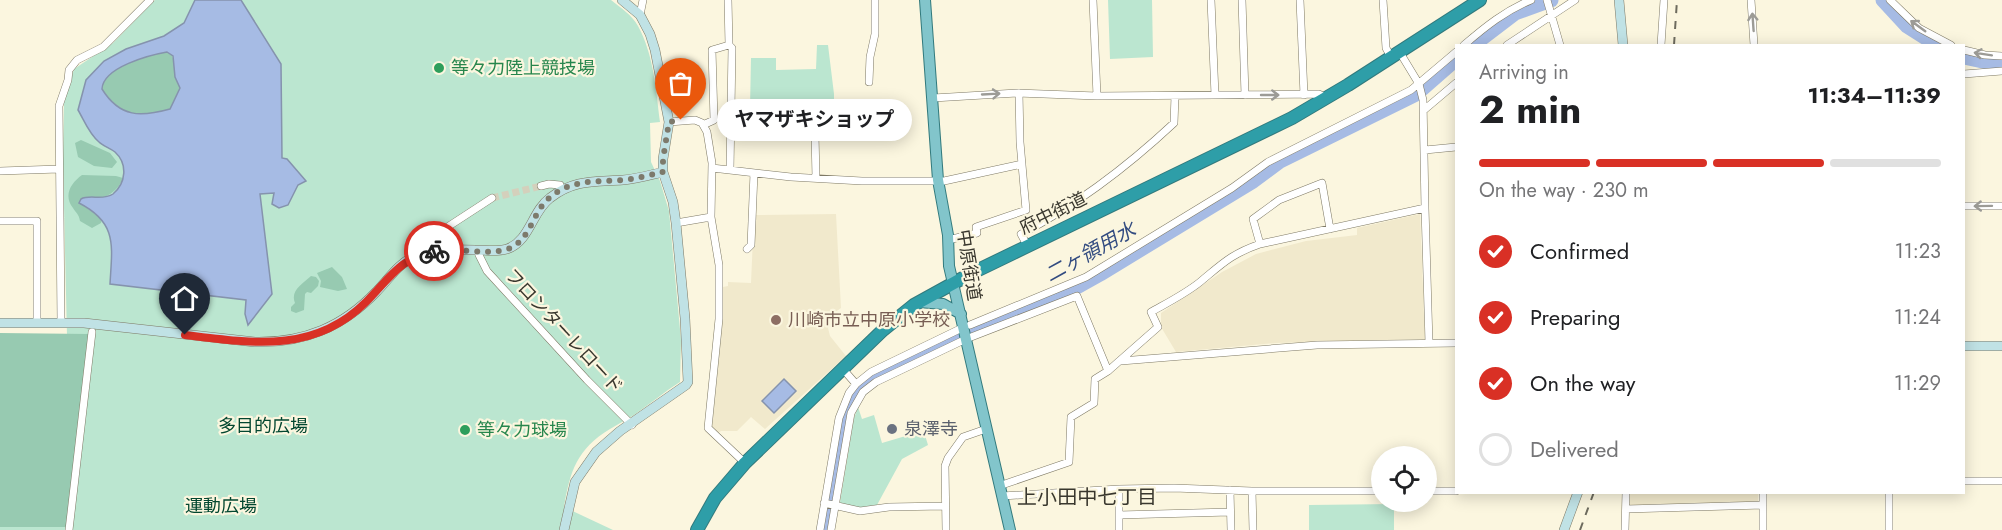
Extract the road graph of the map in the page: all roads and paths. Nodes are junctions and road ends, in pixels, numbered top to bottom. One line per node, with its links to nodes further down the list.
1 (150, 0): 55 (street)
2 (622, 0): 20 (street)
3 (643, 0): 20 (street)
4 (729, 0): 29 (street)
5 (875, 0): 36 (street)
6 (926, 0): 45 (main road, 中原街道)
7 (1093, 0): 43 (street)
8 (1211, 0): 40 (street)
9 (1242, 0): 41 (street)
10 (1300, 0): 42 (street)
11 (1383, 0): 32 (street)
12 (1480, 0): 32 (highway, 府中街道)
13 (1532, 0): 22 (street)
14 (1575, 0): 21 (street)
15 (1619, 0): 25 (street)
16 (1664, 0): 26 (street)
17 (1751, 0): 27 (street, one-way to 17)
18 (1890, 0): 28 (street, one-way to 18)
19 (1548, 3): 21 (street)
20 (640, 15): 49 (street)
21 (1552, 15): 23 (street); 24 (street)
22 (1465, 44)
23 (1508, 44)
24 (1560, 44)
25 (1623, 44)
26 (1661, 44)
27 (1754, 44)
28 (1949, 44)
29 (729, 45): 47 (street); 50 (street)
30 (1965, 50): 33 (street, one-way to 30)
31 (1455, 53): 37 (street)
32 (1395, 54): 37 (street); 46 (highway, 府中街道)
33 (2002, 56)
34 (2002, 71): 35 (street)
35 (1965, 74)
36 (869, 82)
37 (1419, 84): 48 (street); 84 (street)
38 (1455, 84): 48 (street)
39 (1019, 93): 43 (street); 45 (street, one-way to 39); 53 (street)
40 (1215, 95): 41 (street); 44 (street)
41 (1245, 95): 42 (street, one-way to 42)
42 (1304, 95): 46 (street)
43 (1097, 96): 44 (street)
44 (1174, 96): 75 (street)
45 (933, 98): 61 (main road, 中原街道)
46 (1326, 98): 75 (highway, 府中街道)
47 (731, 104): 56 (street); 60 (street)
48 (1424, 110): 52 (street)
49 (669, 122): 50 (street); 58 (street)
50 (703, 125): 54 (street)
51 (1455, 147): 52 (street)
52 (1425, 150): 67 (street)
53 (1022, 164): 61 (street); 73 (street)
54 (712, 168): 56 (street); 68 (street)
55 (59, 169): 57 (street); 81 (street)
56 (730, 170): 59 (street)
57 (0, 171)
58 (663, 172): 70 (street); 81 (street)
59 (754, 173): 60 (street); 76 (street)
60 (816, 178): 61 (street)
61 (938, 180): 73 (main road, 中原街道)
62 (560, 185): 63 (street)
63 (541, 186)
64 (492, 198): 71 (street)
65 (1965, 206): 66 (street, one-way to 65)
66 (2002, 206)
67 (1425, 208): 72 (street); 86 (street)
68 (711, 217): 70 (street); 96 (street)
69 (0, 220): 83 (street)
70 (676, 223): 94 (street)
71 (449, 226)
72 (1330, 229): 74 (street); 74 (street)
73 (948, 240): 78 (main road, 中原街道)
74 (1260, 244): 90 (street)
75 (1027, 246): 78 (highway, 府中街道)
76 (747, 249)
77 (479, 255): 94 (street, フロンターレロード)
78 (953, 282): 79 (highway, 府中街道); 80 (main road, 中原街道)
79 (918, 302): 80 (main road); 91 (highway, 府中街道)
80 (961, 314): 84 (main road, 中原街道)
81 (61, 322): 83 (street)
82 (0, 323): 83 (street)
83 (38, 323)
84 (967, 330): 92 (street); 93 (street); 95 (main road, 中原街道); 111 (street)
85 (92, 332): 117 (street)
86 (1429, 343): 87 (street); 90 (street)
87 (1455, 343)
88 (1965, 346): 89 (street)
89 (2002, 346)
90 (1120, 361): 92 (street)
91 (842, 369): 93 (street); 96 (highway, 府中街道)
92 (1108, 371): 101 (street)
93 (856, 384): 110 (street)
94 (632, 425): 118 (street)
95 (986, 429): 101 (main road, 中原街道); 113 (street)
96 (745, 462): 119 (highway, 府中街道)
97 (1965, 481): 98 (street)
98 (2002, 481)
99 (1119, 489): 100 (street); 101 (street); 116 (street)
100 (1230, 490): 102 (street); 115 (street)
101 (1000, 491): 123 (main road, 中原街道)
102 (1252, 491): 103 (street); 126 (street)
103 (1371, 491)
104 (1437, 491): 105 (street)
105 (1455, 491)
106 (1577, 494): 127 (street)
107 (1626, 494): 114 (street)
108 (1763, 494): 112 (street)
109 (1889, 494): 130 (street)
110 (825, 503): 111 (street); 120 (street)
111 (836, 505): 113 (street); 121 (street)
112 (1763, 505): 114 (street); 129 (street)
113 (944, 506): 122 (street)
114 (1626, 508): 128 (street)
115 (1230, 512): 116 (street); 125 (street)
116 (1119, 515): 124 (street)
117 (69, 530)
118 (564, 530)
119 (698, 530)
120 (820, 530)
121 (831, 530)
122 (946, 530)
123 (1010, 530)
124 (1119, 530)
125 (1231, 530)
126 (1253, 530)
127 (1564, 530)
128 (1625, 530)
129 (1763, 530)
130 (1889, 530)

